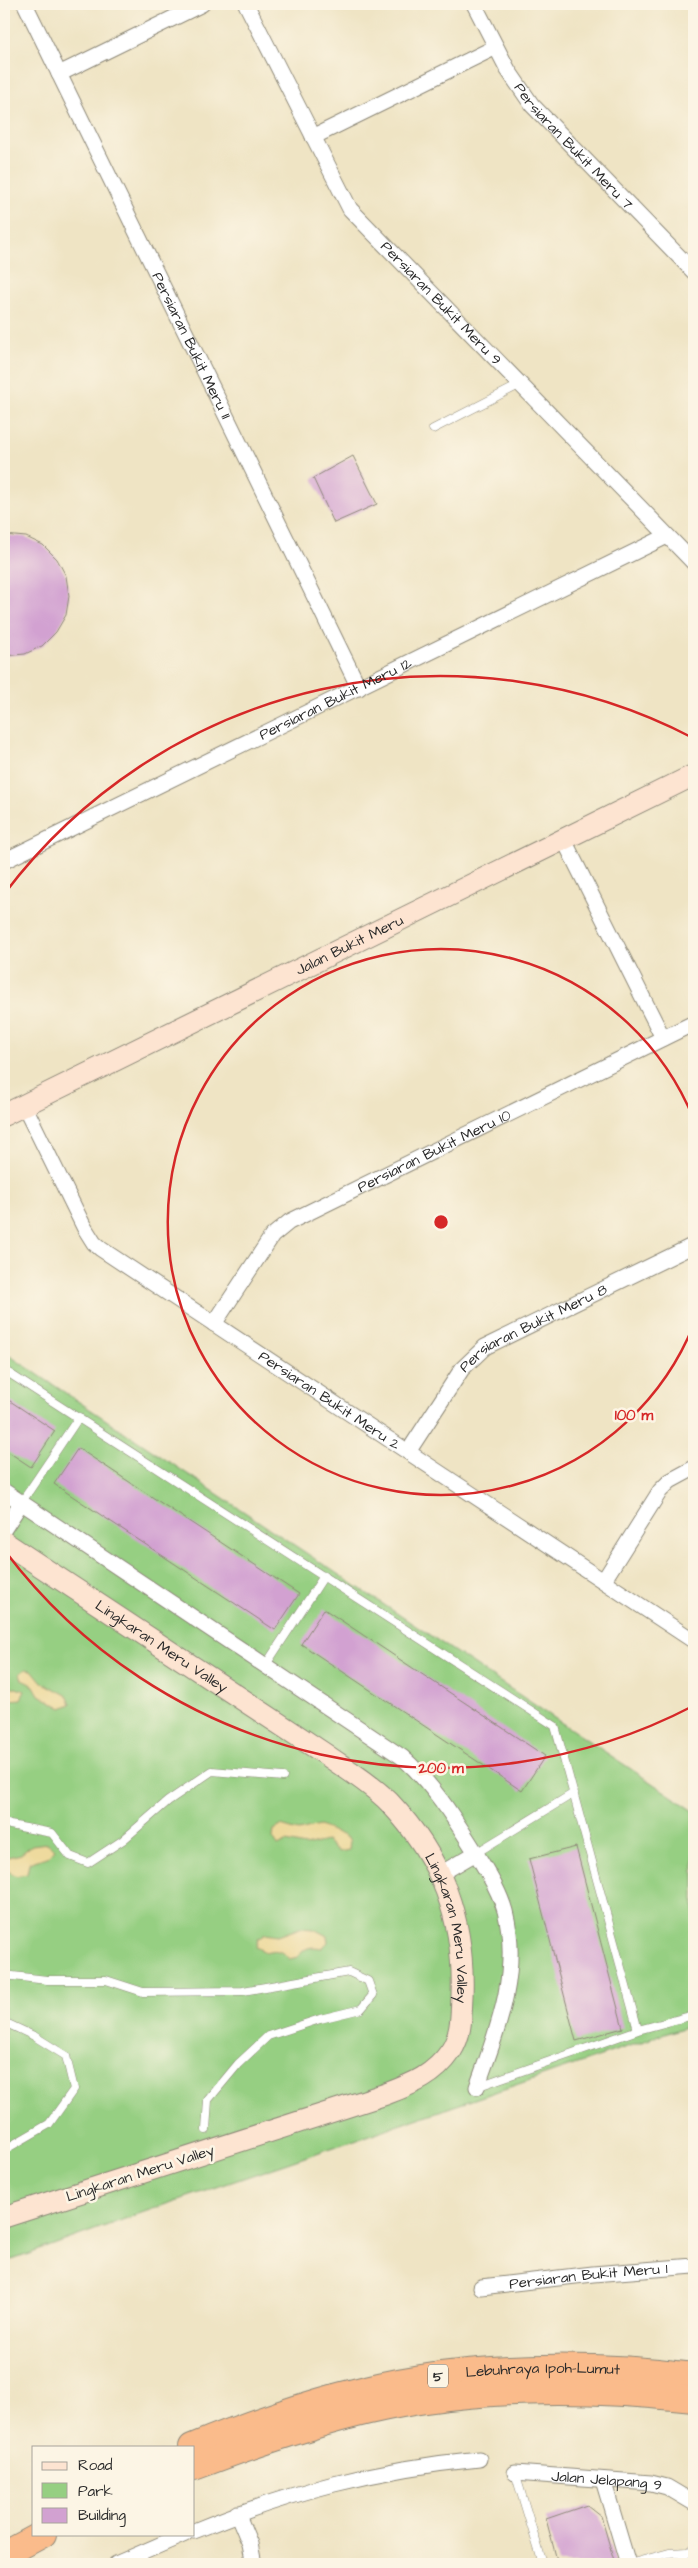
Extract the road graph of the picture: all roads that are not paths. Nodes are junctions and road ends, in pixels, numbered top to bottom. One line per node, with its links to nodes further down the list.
1 (25, 4): 6 (street, Persiaran Bukit Meru 11)
2 (202, 4): 6 (street)
3 (246, 4): 7 (street, Persiaran Bukit Meru 9)
4 (474, 4): 5 (street, Persiaran Bukit Meru 7)
5 (496, 47): 7 (street); 8 (street, Persiaran Bukit Meru 7)
6 (59, 74): 13 (street, Persiaran Bukit Meru 11)
7 (313, 137): 9 (street, Persiaran Bukit Meru 9)
8 (694, 272)
9 (519, 385): 10 (lane); 11 (street, Persiaran Bukit Meru 9)
10 (433, 429)
11 (667, 536): 12 (street, Persiaran Bukit Meru 9); 13 (street, Persiaran Bukit Meru 12)
12 (694, 563)
13 (358, 688): 16 (street, Persiaran Bukit Meru 12)
14 (694, 775): 15 (street, Jalan Bukit Meru)
15 (564, 840): 18 (street); 19 (street, Jalan Bukit Meru)
16 (4, 861)
17 (694, 1023): 18 (street, Persiaran Bukit Meru 10)
18 (663, 1038): 22 (street, Persiaran Bukit Meru 10)
19 (24, 1105): 20 (street, Jalan Bukit Meru); 22 (street, Persiaran Bukit Meru 2)
20 (4, 1115)
21 (694, 1245): 25 (street, Persiaran Bukit Meru 8)
22 (214, 1324): 25 (street, Persiaran Bukit Meru 2)
23 (4, 1370): 24 (lane)
24 (78, 1417): 28 (lane); 31 (lane)
25 (408, 1452): 32 (street, Persiaran Bukit Meru 2)
26 (694, 1468): 32 (street)
27 (4, 1491): 28 (street)
28 (21, 1503): 29 (street); 34 (street)
29 (4, 1529)
30 (4, 1542): 39 (street, Lingkaran Meru Valley)
31 (324, 1576): 34 (lane); 36 (lane)
32 (604, 1580): 33 (street, Persiaran Bukit Meru 2)
33 (694, 1640)
34 (265, 1666): 38 (street)
35 (282, 1776): 37 (lane)
36 (574, 1793): 38 (lane); 43 (lane)
37 (4, 1822)
38 (476, 1853): 39 (street); 44 (street)
39 (440, 1874): 47 (street, Lingkaran Meru Valley)
40 (4, 1975): 45 (lane)
41 (690, 2016): 43 (lane)
42 (4, 2022): 46 (lane)
43 (638, 2030): 44 (lane)
44 (477, 2087)
45 (206, 2130)
46 (4, 2150)
47 (4, 2217)
48 (694, 2266): 49 (street, Persiaran Bukit Meru 1)
49 (481, 2287)
50 (694, 2376): 52 (highway, Lebuhraya Ipoh-Lumut / 5)
51 (694, 2399): 54 (highway, Lebuhraya Ipoh-Lumut / 5)
52 (195, 2446)
53 (479, 2459): 58 (street)
54 (195, 2467)
55 (515, 2473): 56 (street, Jalan Jelapang 9); 68 (lane)
56 (603, 2480): 57 (street, Jalan Jelapang 9); 69 (street)
57 (694, 2503)
58 (237, 2513): 60 (street); 67 (street)
59 (32, 2527): 63 (highway)
60 (195, 2531)
61 (39, 2536): 65 (highway)
62 (180, 2536): 66 (street)
63 (4, 2545)
64 (691, 2550): 69 (lane); 70 (lane)
65 (4, 2555)
66 (116, 2564)
67 (254, 2564)
68 (543, 2564)
69 (628, 2564)
70 (681, 2564)

